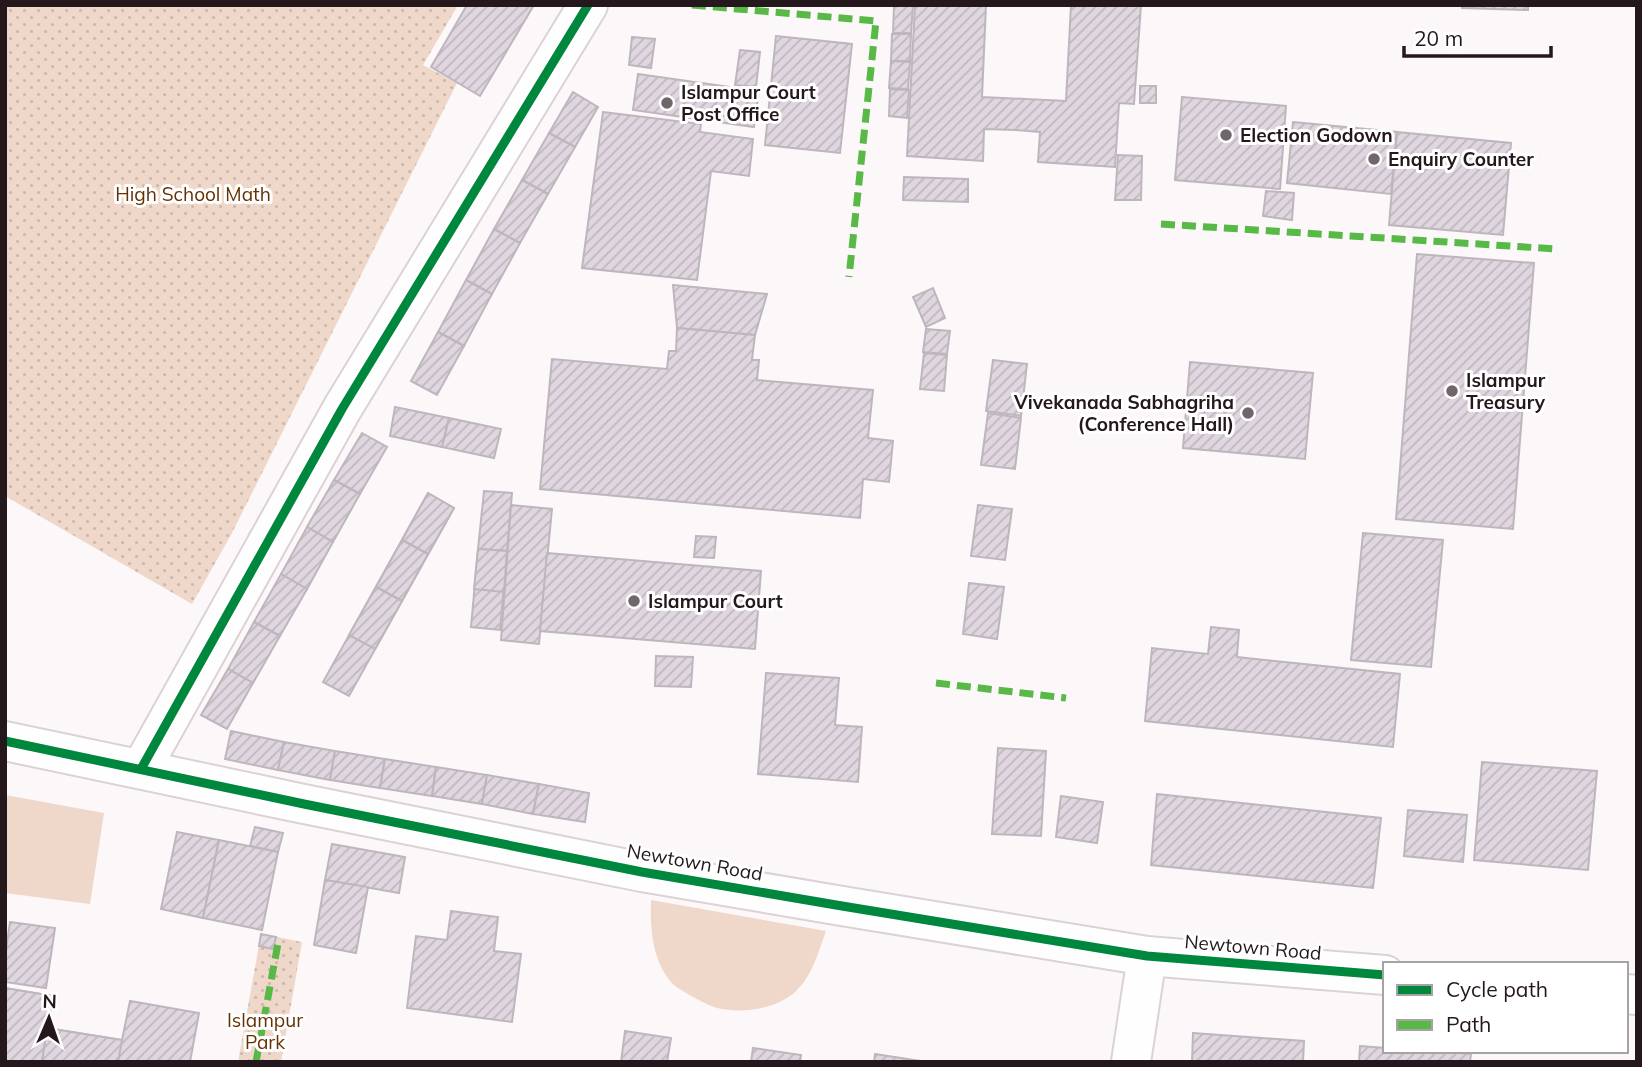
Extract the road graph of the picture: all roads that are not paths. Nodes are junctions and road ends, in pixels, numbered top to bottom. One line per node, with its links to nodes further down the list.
1 (588, 5): 3 (street)
2 (5, 740): 3 (street, Newtown Road)
3 (141, 769): 4 (street, Newtown Road)
4 (1147, 956): 5 (street, Newtown Road); 6 (street)
5 (1383, 975)
6 (1131, 1062)

